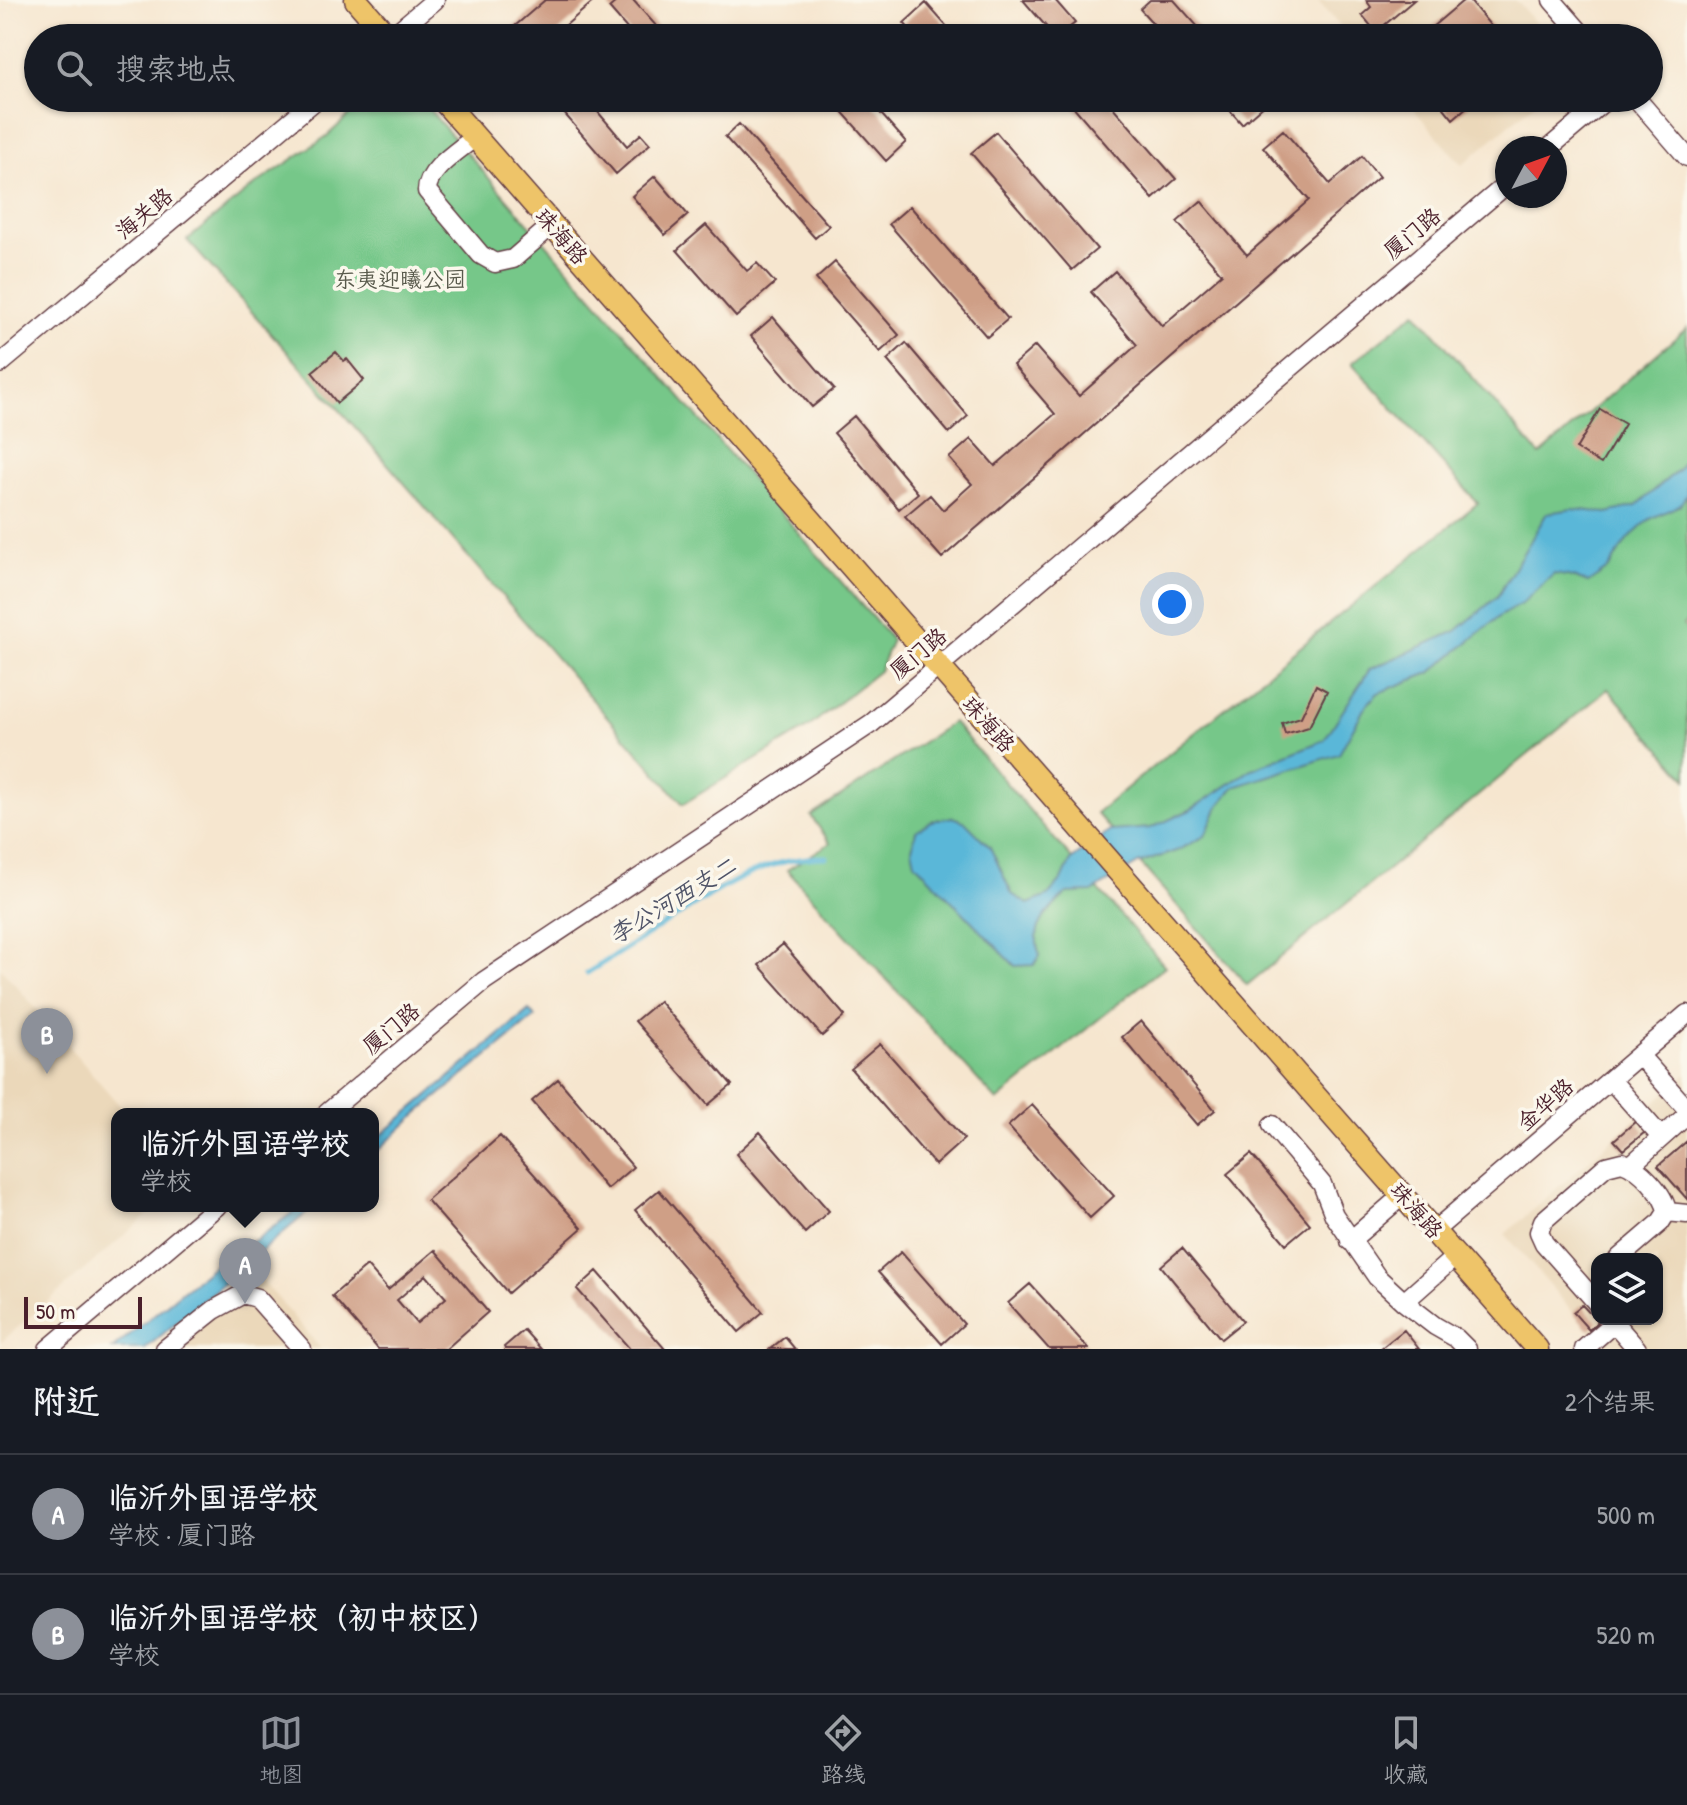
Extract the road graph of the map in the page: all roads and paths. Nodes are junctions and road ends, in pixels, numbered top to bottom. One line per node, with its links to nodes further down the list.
1 (356, 0): 4 (main road)
2 (435, 0): 5 (street)
3 (1552, 0): 6 (street)
4 (377, 24)
5 (406, 24)
6 (1573, 24)
7 (301, 112): 16 (street, 海关路)
8 (453, 112): 12 (main road, 珠海路)
9 (1591, 112): 11 (street)
10 (1648, 112): 13 (street)
11 (1563, 136)
12 (475, 137): 15 (main road, 珠海路); 15 (street)
13 (1687, 157)
14 (1495, 194): 17 (street, 厦门路)
15 (552, 225): 17 (main road, 珠海路)
16 (0, 364)
17 (938, 667): 21 (street, 厦门路); 26 (main road, 珠海路)
18 (1687, 1014): 19 (street, 金华路)
19 (1639, 1055): 20 (street, 金华路); 22 (street)
20 (1611, 1080): 24 (street); 30 (street, 金华路)
21 (333, 1108)
22 (1687, 1112): 24 (street)
23 (1272, 1125): 31 (street)
24 (1661, 1137): 25 (street)
25 (1631, 1165): 28 (street); 34 (street)
26 (1404, 1194): 30 (main road, 珠海路); 31 (street)
27 (210, 1212): 38 (street)
28 (1667, 1212): 29 (street); 32 (street)
29 (1687, 1214)
30 (1435, 1230): 33 (main road, 珠海路)
31 (1350, 1241): 35 (street)
32 (1625, 1253)
33 (1457, 1255): 35 (street); 42 (main road, 珠海路)
34 (1590, 1283)
35 (1404, 1302): 41 (street)
36 (1609, 1325): 43 (street)
37 (1616, 1325): 44 (street)
38 (48, 1349)
39 (165, 1349): 40 (street)
40 (302, 1349)
41 (1467, 1349)
42 (1537, 1349)
43 (1584, 1349)
44 (1637, 1349)

